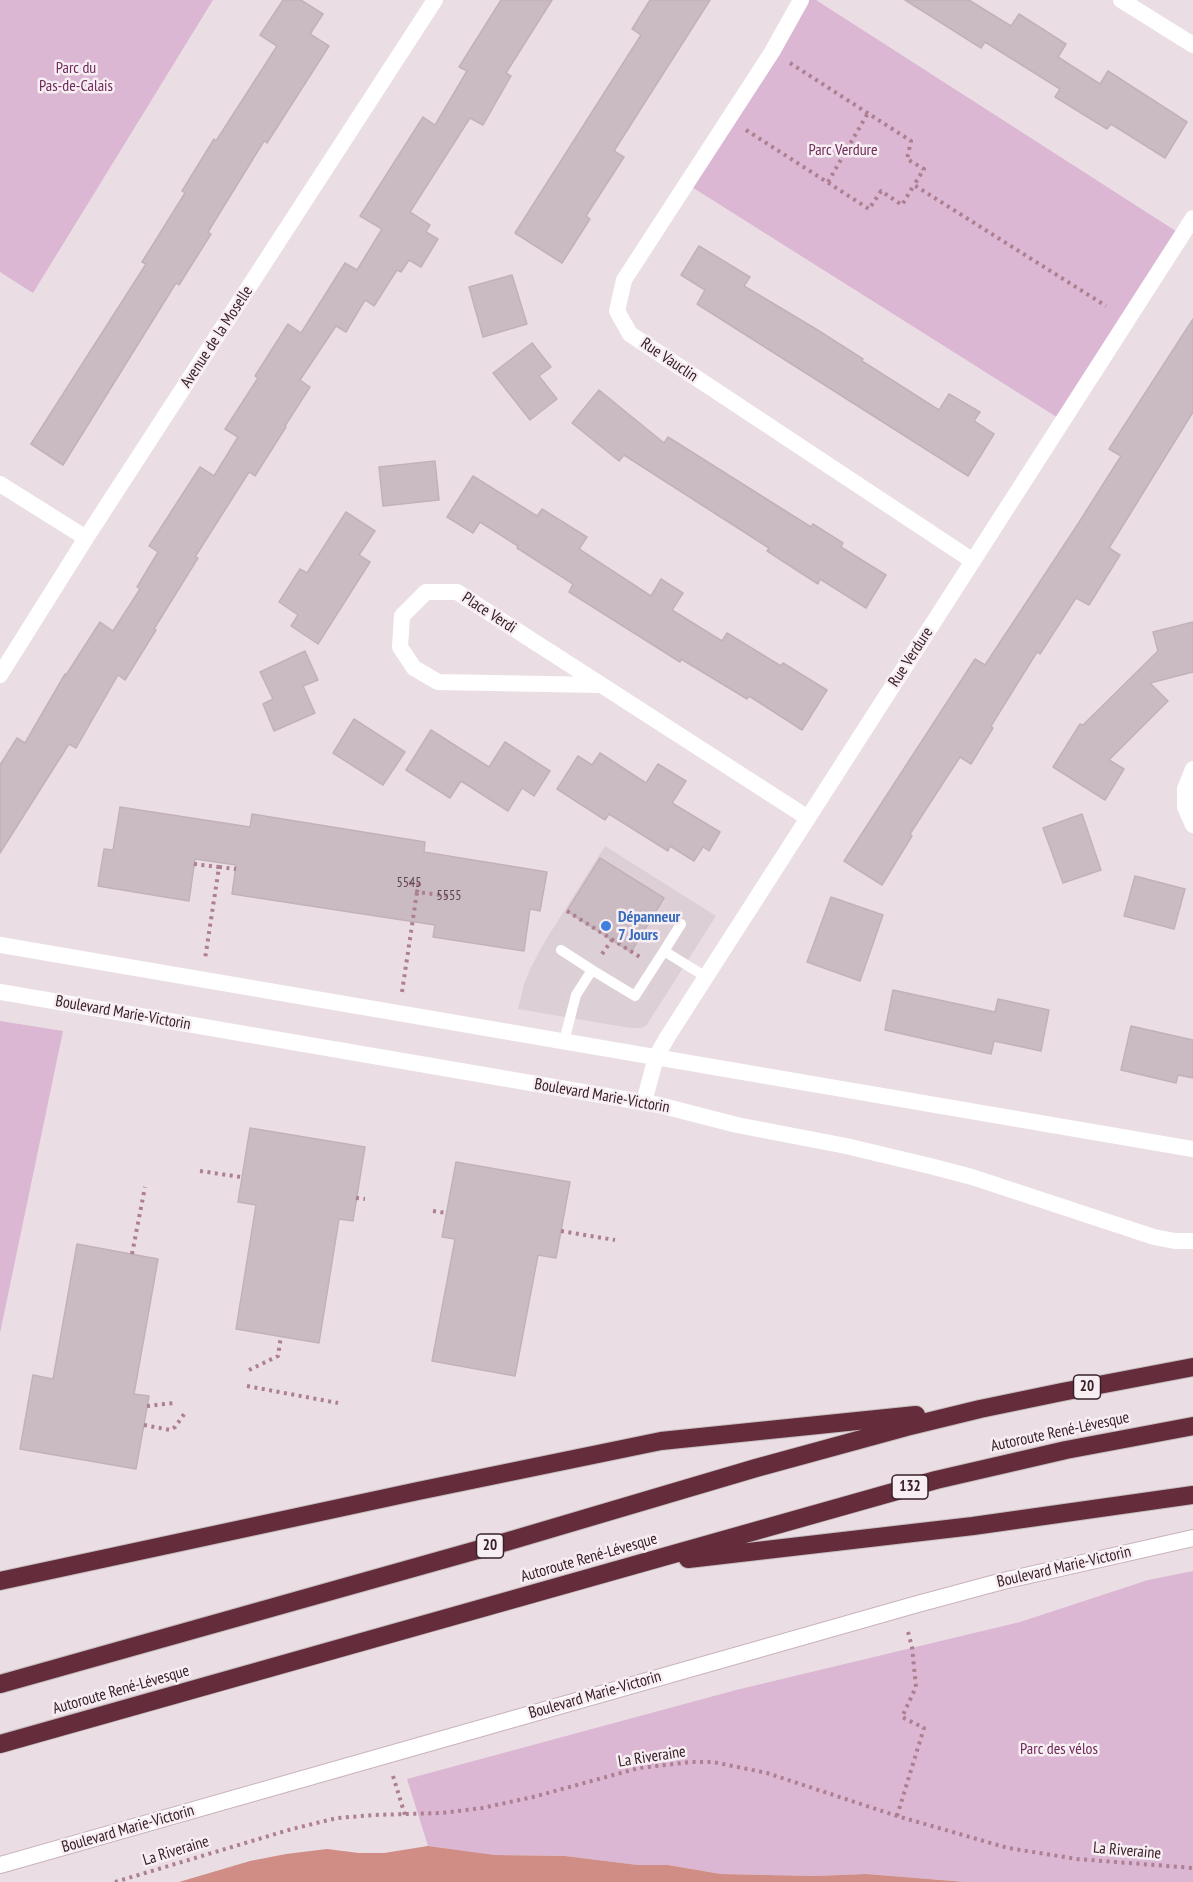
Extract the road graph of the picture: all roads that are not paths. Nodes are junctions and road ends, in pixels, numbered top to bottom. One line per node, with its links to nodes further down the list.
1 (801, 0): 8 (street, Rue Vauclin)
2 (1121, 0): 4 (street)
3 (431, 1): 7 (street, Avenue de la Moselle)
4 (1193, 45)
5 (1193, 218): 8 (street, Rue Verdure)
6 (0, 484): 7 (street)
7 (86, 538): 9 (street, Avenue de la Moselle)
8 (973, 561): 12 (street, Rue Verdure)
9 (0, 675)
10 (600, 685): 10 (street, Place Verdi); 12 (street, Place Verdi)
11 (1193, 769): 13 (street)
12 (808, 818): 19 (street, Rue Verdure)
13 (1193, 825)
14 (681, 924): 17 (lane)
15 (7, 946): 21 (street)
16 (561, 950): 18 (lane)
17 (664, 951): 18 (lane); 19 (lane)
18 (592, 970): 21 (lane)
19 (706, 977): 22 (street, Rue Verdure)
20 (0, 992): 23 (street, Boulevard Marie-Victorin)
21 (564, 1041): 22 (street)
22 (656, 1057): 23 (street, Rue Verdure); 24 (street)
23 (644, 1102): 25 (street, Boulevard Marie-Victorin)
24 (1193, 1149)
25 (1193, 1241)
26 (1193, 1367): 27 (highway, 20)
27 (981, 1409): 32 (highway); 33 (highway, 20)
28 (1193, 1426): 31 (highway, Autoroute René-Lévesque / 132)
29 (1193, 1495): 31 (highway)
30 (1193, 1538): 35 (street, Boulevard Marie-Victorin)
31 (632, 1565): 34 (highway, Autoroute René-Lévesque)
32 (0, 1581)
33 (0, 1684)
34 (0, 1744)
35 (0, 1865)

